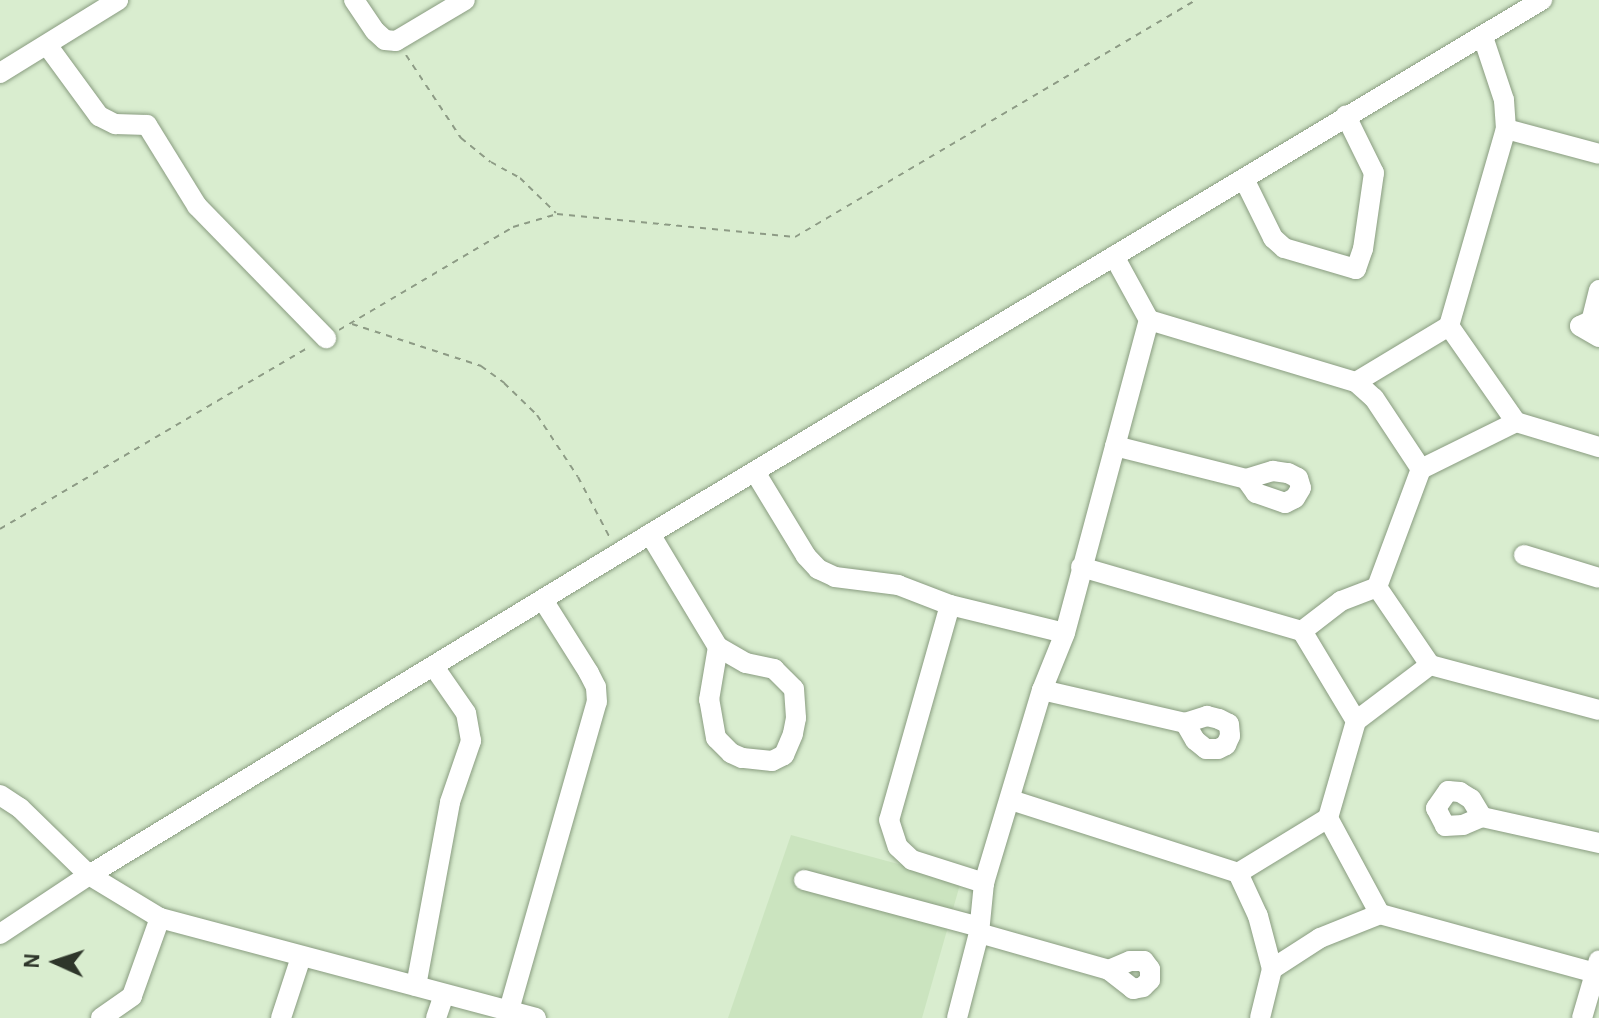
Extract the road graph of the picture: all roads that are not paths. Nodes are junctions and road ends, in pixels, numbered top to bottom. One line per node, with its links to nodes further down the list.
1 (118, 0): 6 (street)
2 (354, 0): 3 (street)
3 (465, 0)
4 (1542, 0): 5 (street)
5 (1483, 37): 8 (street); 9 (street)
6 (47, 45): 7 (street); 17 (street)
7 (0, 73)
8 (1346, 116): 11 (street); 11 (street)
9 (1506, 129): 10 (street); 15 (street)
10 (1599, 154)
11 (1245, 181): 12 (street)
12 (1114, 256): 14 (street); 23 (street)
13 (1599, 290): 16 (street)
14 (1149, 320): 18 (street); 20 (street)
15 (1449, 326): 18 (street); 19 (street)
16 (1599, 337)
17 (326, 338)
18 (1356, 382): 22 (street)
19 (1516, 422): 21 (street); 22 (street)
20 (1115, 446): 24 (street); 27 (street)
21 (1599, 447)
22 (1421, 469): 29 (street)
23 (755, 472): 25 (street); 31 (street)
24 (1246, 479)
25 (650, 534): 30 (street); 34 (street)
26 (1524, 555): 28 (street)
27 (1081, 567): 32 (street); 33 (street)
28 (1599, 578)
29 (1377, 587): 32 (street); 35 (street)
30 (543, 600): 36 (street); 60 (street)
31 (950, 605): 33 (street); 49 (street)
32 (1302, 631): 39 (street)
33 (1065, 633): 37 (street)
34 (718, 647): 34 (street)
35 (1430, 665): 38 (street); 39 (street)
36 (434, 667): 47 (street); 58 (street)
37 (1042, 690): 40 (street); 42 (street)
38 (1599, 710)
39 (1356, 721): 44 (street)
40 (1185, 723)
41 (0, 795): 47 (street)
42 (1011, 800): 46 (street); 49 (street)
43 (1482, 817): 45 (street)
44 (1328, 818): 46 (street); 50 (street)
45 (1599, 843)
46 (1238, 873): 56 (street)
47 (89, 875): 51 (street); 53 (street)
48 (804, 880): 52 (street)
49 (984, 883): 52 (street)
50 (1380, 914): 55 (street); 56 (street)
51 (160, 918): 54 (street); 61 (street)
52 (979, 930): 57 (street); 65 (street)
53 (0, 934)
54 (301, 957): 58 (street); 62 (street)
55 (1597, 967): 67 (street)
56 (1272, 969): 66 (street)
57 (1109, 970)
58 (416, 986): 59 (street)
59 (444, 995): 60 (street); 63 (street)
60 (509, 1010): 64 (street)
61 (101, 1018)
62 (281, 1018)
63 (436, 1018)
64 (536, 1018)
65 (957, 1018)
66 (1260, 1018)
67 (1582, 1018)

